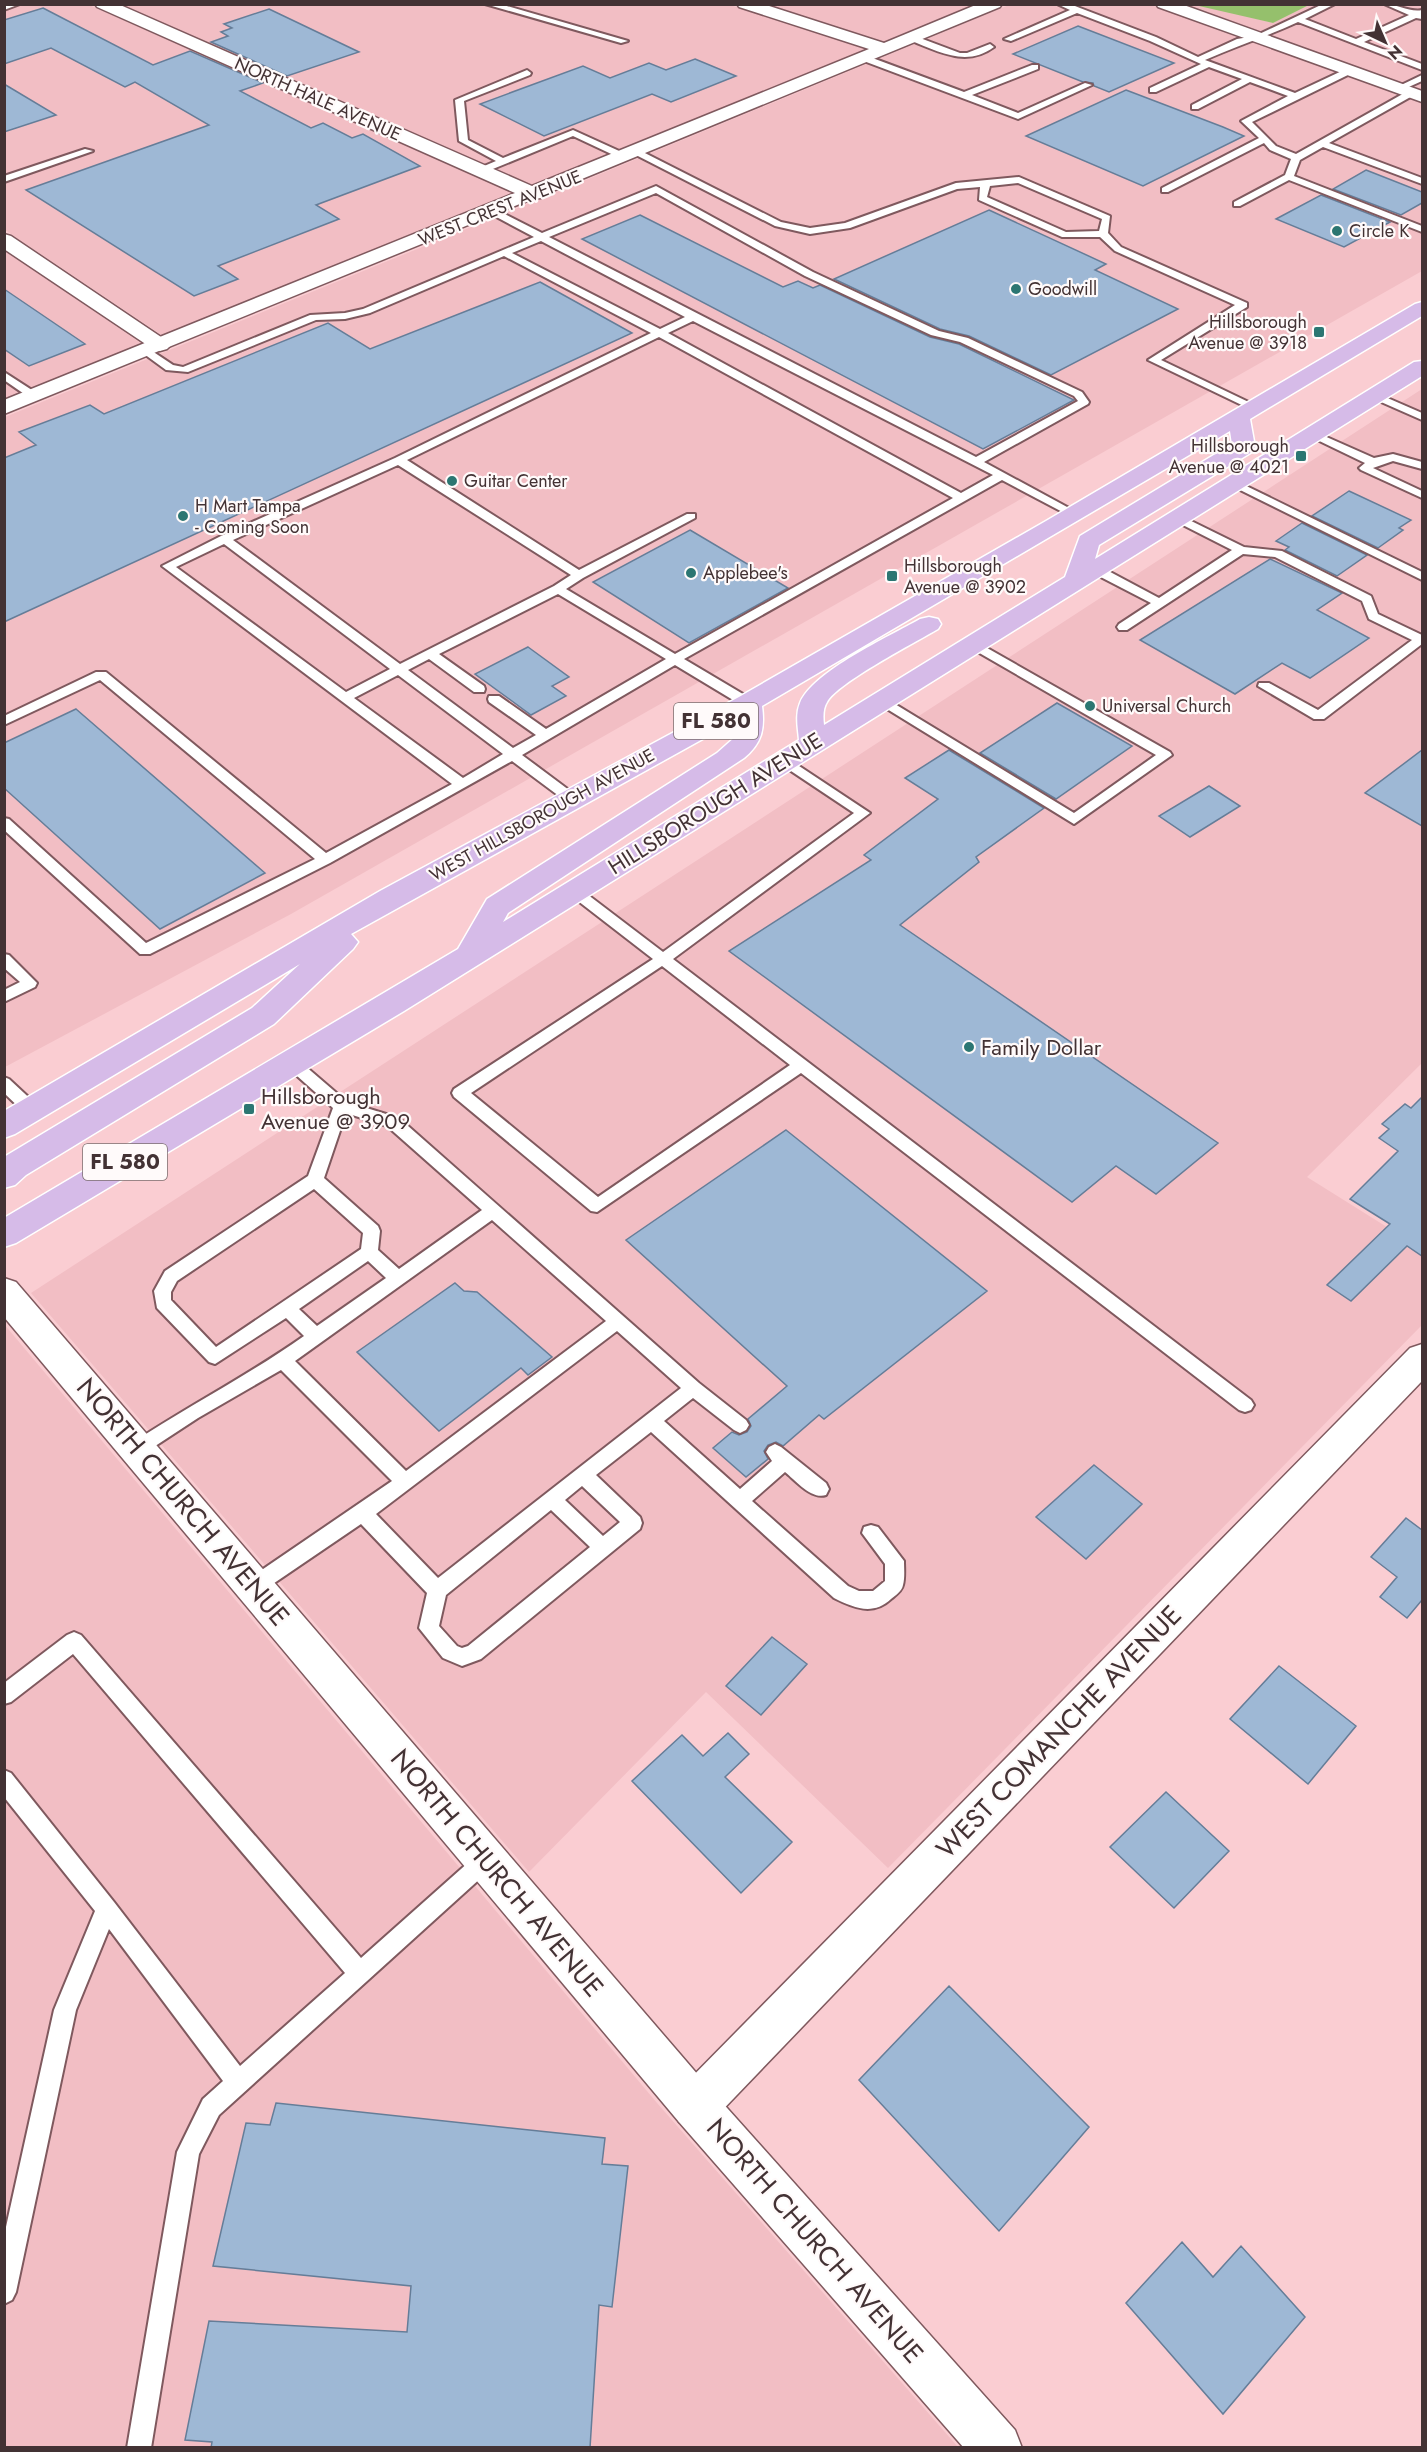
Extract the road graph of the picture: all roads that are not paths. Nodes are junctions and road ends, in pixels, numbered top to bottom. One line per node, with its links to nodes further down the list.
1 (16, 4): 10 (lane)
2 (103, 4): 42 (street, NORTH HALE AVENUE)
3 (489, 4): 17 (lane)
4 (745, 4): 20 (street)
5 (994, 4): 14 (street, WEST CREST AVENUE)
6 (1061, 4): 11 (lane)
7 (1164, 4): 15 (street)
8 (1331, 4): 13 (lane)
9 (1388, 4): 12 (lane)
10 (4, 8)
11 (1077, 10): 16 (lane); 22 (lane)
12 (1420, 14): 18 (lane)
13 (1298, 19): 15 (lane); 18 (lane)
14 (912, 38): 19 (lane); 20 (street, WEST CREST AVENUE)
15 (1257, 38): 22 (lane); 26 (street)
16 (1008, 39)
17 (624, 41)
18 (1358, 41): 25 (lane)
19 (990, 47)
20 (887, 49): 21 (street, WEST CREST AVENUE)
21 (864, 58): 33 (lane); 39 (street, WEST CREST AVENUE)
22 (1198, 60): 23 (lane)
23 (1208, 64): 29 (lane); 31 (lane)
24 (1035, 67): 33 (lane)
25 (1422, 68)
26 (1349, 70): 32 (street); 34 (lane)
27 (527, 73): 41 (lane)
28 (1422, 78): 32 (lane)
29 (1250, 79): 34 (lane); 35 (lane)
30 (1088, 85): 33 (lane)
31 (1153, 90)
32 (1411, 93): 37 (lane)
33 (965, 95)
34 (1295, 96): 36 (lane)
35 (1195, 106)
36 (1265, 139): 40 (lane); 47 (lane)
37 (1321, 143): 40 (lane); 45 (lane)
38 (88, 151): 44 (lane)
39 (631, 154): 41 (lane); 46 (lane); 48 (street, WEST CREST AVENUE)
40 (1296, 158): 43 (lane)
41 (503, 161): 42 (lane)
42 (480, 171): 48 (street, NORTH HALE AVENUE)
43 (1288, 177): 49 (lane); 51 (lane)
44 (4, 179)
45 (1422, 181)
46 (986, 182): 52 (lane); 52 (lane)
47 (1165, 190)
48 (534, 194): 50 (street, WEST CREST AVENUE)
49 (1237, 204)
50 (492, 211): 53 (lane); 59 (street, WEST CREST AVENUE)
51 (1420, 225)
52 (1103, 234): 65 (lane)
53 (543, 237): 55 (lane); 57 (lane); 69 (lane)
54 (4, 240): 59 (street)
55 (505, 253): 58 (lane); 59 (lane)
56 (1422, 308): 65 (main road, WEST HILLSBOROUGH AVENUE / FL 580)
57 (693, 317): 58 (lane); 69 (lane)
58 (659, 333): 68 (lane); 75 (lane)
59 (152, 348): 62 (street, WEST CREST AVENUE)
60 (1422, 367): 63 (main road, HILLSBOROUGH AVENUE / FL 580)
61 (4, 375): 62 (lane)
62 (34, 396): 64 (street, WEST CREST AVENUE)
63 (1376, 396): 66 (lane); 67 (main road, HILLSBOROUGH AVENUE / FL 580)
64 (4, 408)
65 (1246, 412): 78 (main road, WEST HILLSBOROUGH AVENUE / FL 580); 81 (main road)
66 (1422, 417)
67 (1313, 434): 70 (lane); 73 (main road, HILLSBOROUGH AVENUE / FL 580)
68 (399, 460): 79 (lane); 82 (lane)
69 (977, 461): 72 (lane)
70 (1373, 462): 71 (lane); 74 (lane)
71 (1422, 466)
72 (1002, 475): 75 (lane); 78 (lane)
73 (1234, 483): 77 (main road, HILLSBOROUGH AVENUE / FL 580); 83 (lane)
74 (1422, 495)
75 (962, 498): 89 (lane)
76 (691, 516): 82 (lane)
77 (1177, 518): 80 (lane); 81 (main road, HILLSBOROUGH AVENUE / FL 580)
78 (1064, 520): 96 (main road, WEST HILLSBOROUGH AVENUE / FL 580); 99 (main road)
79 (225, 539): 90 (lane); 93 (lane)
80 (1240, 550): 85 (lane); 91 (lane)
81 (1086, 574): 85 (lane); 87 (main road, HILLSBOROUGH AVENUE / FL 580)
82 (579, 575): 84 (lane)
83 (1422, 576)
84 (558, 589): 88 (lane); 89 (lane)
85 (1160, 603): 86 (lane)
86 (1123, 627)
87 (973, 644): 95 (main road, HILLSBOROUGH AVENUE / FL 580); 95 (lane)
88 (429, 653): 90 (lane); 92 (lane)
89 (674, 660): 96 (lane); 98 (lane)
90 (398, 669): 93 (lane); 100 (lane)
91 (1264, 686)
92 (479, 689)
93 (345, 697): 102 (lane)
94 (494, 699): 98 (lane)
95 (880, 701): 99 (main road, HILLSBOROUGH AVENUE / FL 580)
96 (748, 703): 103 (main road, WEST HILLSBOROUGH AVENUE / FL 580); 108 (main road)
97 (4, 721): 105 (lane)
98 (545, 735): 100 (lane)
99 (812, 743): 101 (main road, HILLSBOROUGH AVENUE / FL 580)
100 (512, 754): 102 (lane); 103 (lane)
101 (784, 760): 106 (main road, HILLSBOROUGH AVENUE / FL 580); 110 (lane)
102 (462, 784): 105 (lane)
103 (572, 799): 107 (main road, WEST HILLSBOROUGH AVENUE / FL 580)
104 (4, 822): 105 (lane)
105 (325, 860)
106 (574, 891): 108 (main road, HILLSBOROUGH AVENUE / FL 580); 110 (lane)
107 (390, 898): 116 (main road, WEST HILLSBOROUGH AVENUE / FL 580); 118 (main road)
108 (469, 956): 112 (main road, HILLSBOROUGH AVENUE / FL 580)
109 (4, 959): 111 (lane)
110 (663, 959): 113 (lane); 113 (lane)
111 (4, 997)
112 (292, 1063): 115 (lane); 121 (main road, HILLSBOROUGH AVENUE / FL 580)
113 (801, 1065): 131 (lane)
114 (4, 1083): 116 (lane)
115 (341, 1106): 119 (lane); 120 (lane)
116 (32, 1110): 117 (main road, WEST HILLSBOROUGH AVENUE / FL 580)
117 (4, 1126)
118 (4, 1176)
119 (315, 1180): 122 (lane); 125 (lane)
120 (493, 1211): 123 (lane); 126 (lane)
121 (4, 1234)
122 (369, 1252): 123 (lane); 125 (lane)
123 (398, 1278): 127 (lane)
124 (4, 1292): 134 (street, NORTH CHURCH AVENUE)
125 (287, 1308): 127 (lane)
126 (617, 1322): 130 (lane); 136 (lane)
127 (316, 1336): 129 (lane)
128 (1422, 1358): 151 (street, WEST COMANCHE AVENUE)
129 (283, 1360): 134 (lane); 136 (lane)
130 (693, 1388): 132 (lane); 133 (lane)
131 (1245, 1405)
132 (651, 1421): 135 (lane); 139 (lane)
133 (740, 1425)
134 (137, 1449): 143 (street, NORTH CHURCH AVENUE)
135 (583, 1475): 138 (lane); 142 (lane)
136 (405, 1482): 140 (lane)
137 (820, 1488): 139 (lane)
138 (553, 1500): 142 (lane); 144 (lane)
139 (740, 1500): 141 (lane)
140 (364, 1514): 143 (lane); 144 (lane)
141 (871, 1533)
142 (603, 1548): 144 (lane)
143 (254, 1586): 147 (street, NORTH CHURCH AVENUE)
144 (437, 1590)
145 (4, 1695): 149 (lane)
146 (4, 1780): 148 (lane)
147 (486, 1860): 149 (lane); 151 (street, NORTH CHURCH AVENUE)
148 (107, 1909): 150 (lane); 152 (lane)
149 (360, 1974): 150 (lane)
150 (238, 2082): 153 (lane)
151 (695, 2106): 154 (street, NORTH CHURCH AVENUE)
152 (4, 2292)
153 (138, 2448)
154 (997, 2448)

